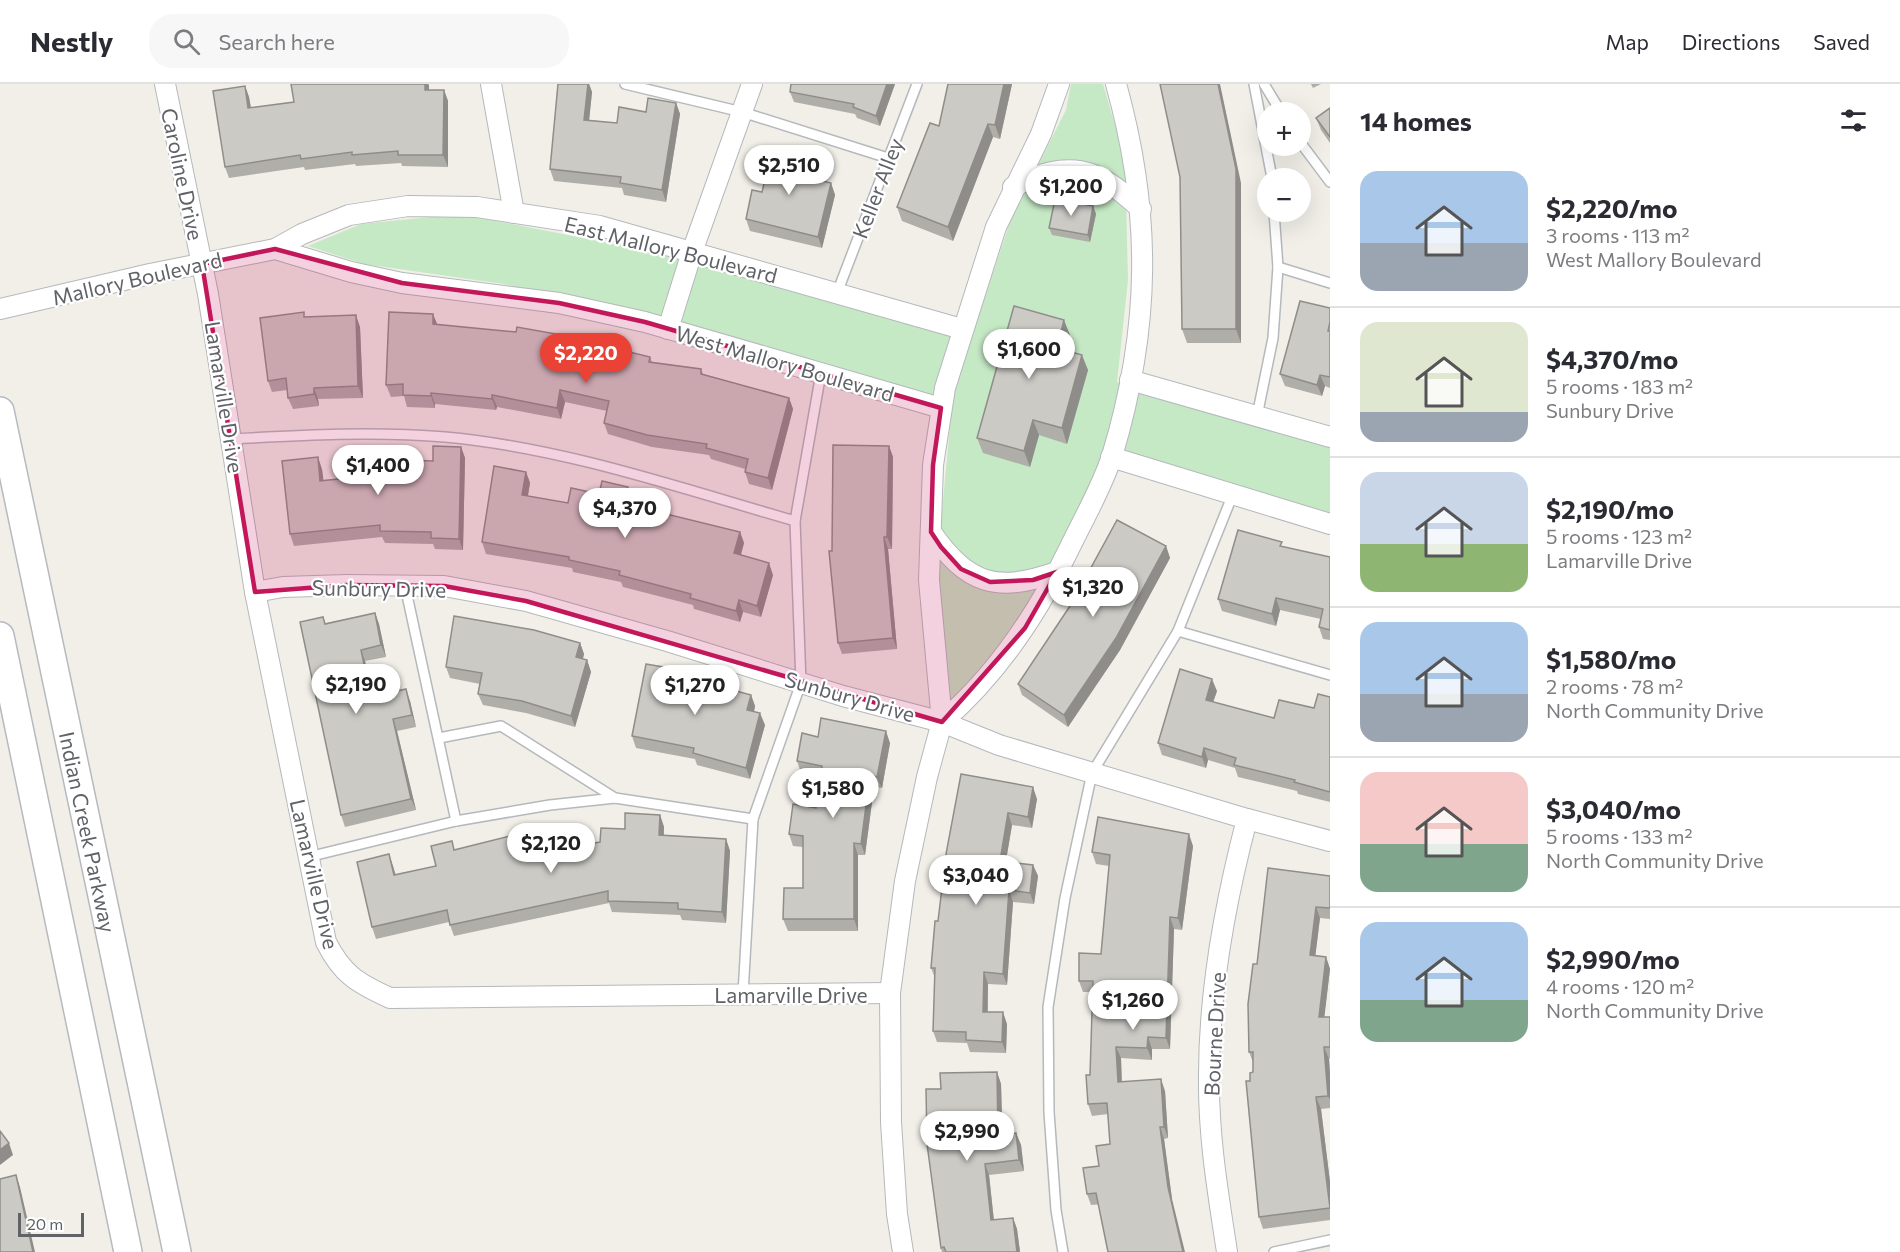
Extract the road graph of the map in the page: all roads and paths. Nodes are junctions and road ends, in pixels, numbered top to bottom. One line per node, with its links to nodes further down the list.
1 (165, 84): 22 (street, Caroline Drive)
2 (491, 84): 18 (street)
3 (625, 84): 11 (lane)
4 (752, 84): 11 (street)
5 (917, 84): 13 (lane, Keller Alley)
6 (1059, 84): 16 (street)
7 (1116, 84): 17 (street)
8 (1254, 84): 14 (lane)
9 (1264, 84): 10 (lane)
10 (1275, 102)
11 (742, 112): 13 (lane); 21 (street)
12 (1310, 156): 15 (lane)
13 (888, 158): 25 (lane, Keller Alley)
14 (1270, 168)
15 (1330, 182)
16 (1013, 187): 17 (street); 28 (street)
17 (1141, 209): 30 (street)
18 (514, 213): 20 (street, East Mallory Boulevard); 21 (street, East Mallory Boulevard)
19 (1275, 222): 23 (lane)
20 (275, 249): 22 (street, Mallory Boulevard); 27 (street, West Mallory Boulevard)
21 (692, 252): 25 (street, East Mallory Boulevard); 27 (street)
22 (202, 264): 26 (street, Mallory Boulevard); 35 (street, Lamarville Drive)
23 (1278, 267): 24 (lane); 33 (lane)
24 (1330, 283)
25 (837, 293): 28 (street, East Mallory Boulevard)
26 (0, 309)
27 (668, 329): 29 (street, West Mallory Boulevard)
28 (962, 329): 31 (street)
29 (821, 373): 31 (street, West Mallory Boulevard); 38 (lane)
30 (1130, 380): 33 (street); 36 (street)
31 (941, 408): 40 (street)
32 (0, 411): 61 (street, Indian Creek Parkway)
33 (1257, 416): 34 (street)
34 (1330, 437)
35 (231, 439): 38 (lane); 43 (street, Lamarville Drive)
36 (1112, 457): 37 (street); 41 (street)
37 (1233, 494): 39 (street); 44 (lane)
38 (795, 521): 47 (lane)
39 (1330, 524)
40 (931, 532): 41 (street); 48 (street)
41 (1058, 572): 48 (street)
42 (405, 586): 43 (street, Sunbury Drive); 47 (street, Sunbury Drive); 49 (lane)
43 (255, 592): 56 (street, Lamarville Drive)
44 (1178, 631): 46 (lane); 50 (lane)
45 (0, 636): 60 (street)
46 (1330, 675)
47 (801, 683): 48 (street, Sunbury Drive); 52 (lane)
48 (942, 722): 50 (street, Sunbury Drive); 57 (street)
49 (439, 738): 51 (lane); 54 (lane)
50 (1092, 773): 53 (street, Sunbury Drive); 63 (lane)
51 (615, 798): 52 (lane); 54 (lane)
52 (753, 819): 58 (lane)
53 (1248, 819): 55 (street, Sunbury Drive); 64 (street, Bourne Drive)
54 (456, 820): 56 (lane)
55 (1330, 841)
56 (308, 857): 58 (street, Lamarville Drive)
57 (890, 993): 58 (street, Lamarville Drive); 62 (street)
58 (743, 994)
59 (1330, 1240): 65 (lane)
60 (128, 1252)
61 (177, 1252)
62 (903, 1252)
63 (1063, 1252)
64 (1227, 1252)
65 (1274, 1252)

